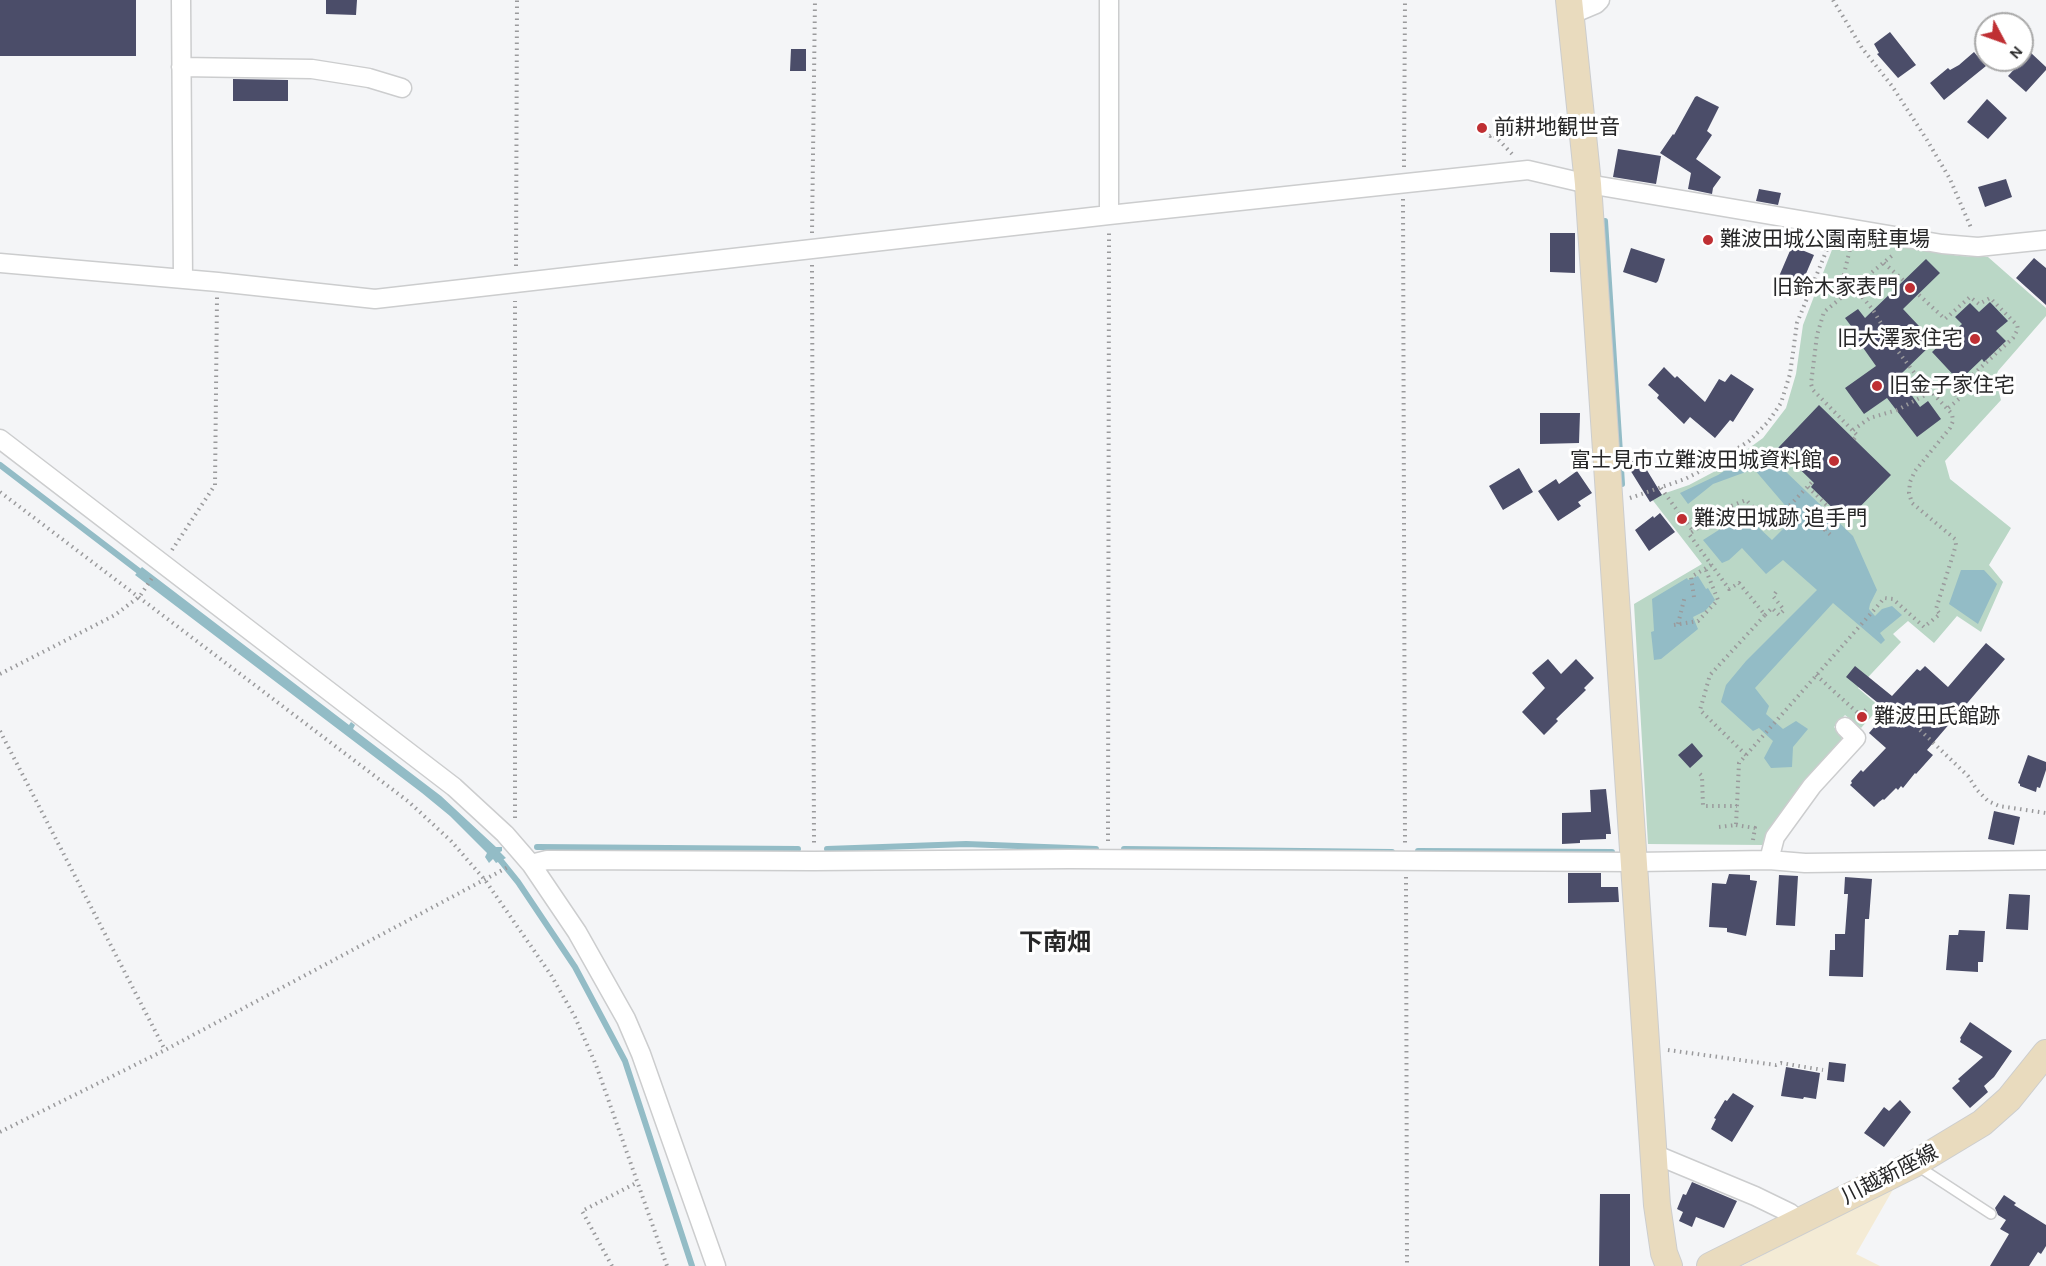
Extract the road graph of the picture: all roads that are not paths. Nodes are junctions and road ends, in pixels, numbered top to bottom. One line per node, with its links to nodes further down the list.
1 (181, 0): 5 (street)
2 (1109, 0): 8 (street)
3 (1600, 0): 4 (street)
4 (1569, 7): 7 (street)
5 (181, 67): 6 (street); 11 (street)
6 (402, 88)
7 (1588, 184): 8 (street); 9 (street); 17 (street)
8 (1108, 215): 11 (street)
9 (2046, 240)
10 (0, 263): 11 (street)
11 (183, 279)
12 (0, 439): 16 (street)
13 (1845, 727): 14 (street)
14 (1768, 860): 15 (street); 17 (street)
15 (2046, 860)
16 (528, 861): 17 (street); 23 (street)
17 (1635, 862): 19 (street)
18 (2046, 1053): 20 (street, 川越新座線)
19 (1654, 1154): 22 (street); 24 (street)
20 (1914, 1164): 21 (lane); 22 (street, 川越新座線)
21 (1991, 1214)
22 (1799, 1221): 25 (street, 川越新座線)
23 (716, 1266)
24 (1669, 1266)
25 (1710, 1266)

